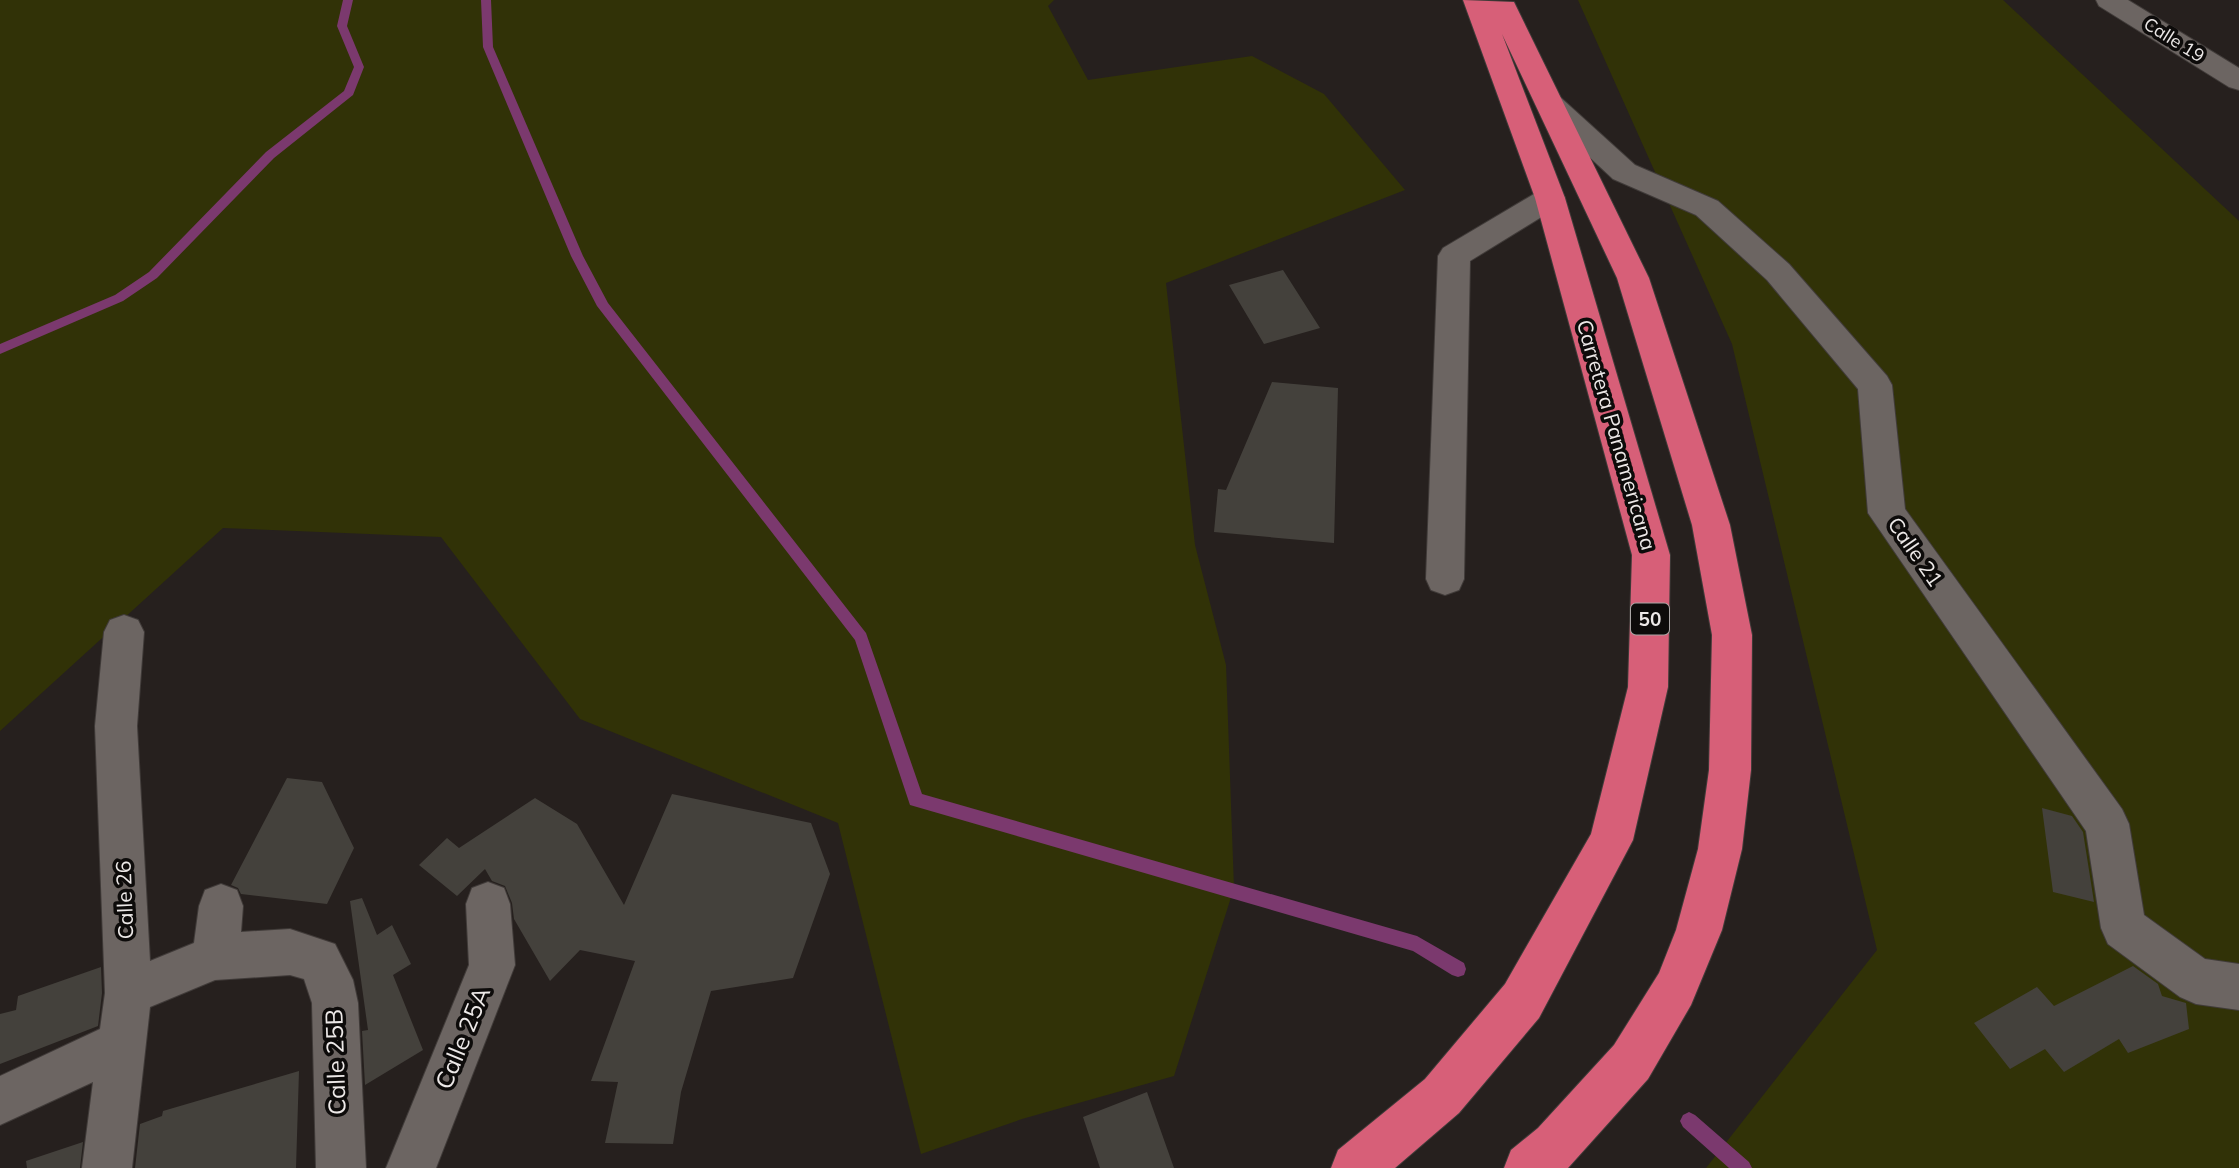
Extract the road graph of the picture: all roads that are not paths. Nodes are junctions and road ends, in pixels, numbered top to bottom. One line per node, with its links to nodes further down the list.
1 (1476, 0): 6 (highway, Carretera Panamericana / 50)
2 (1500, 0): 5 (highway)
3 (2109, 0): 4 (street, Calle 19)
4 (2239, 81)
5 (1550, 104): 12 (street, Calle 21); 20 (highway)
6 (1550, 198): 7 (street); 19 (highway, Carretera Panamericana / 50)
7 (1446, 579)
8 (124, 632): 13 (street, Calle 26)
9 (488, 904): 18 (street, Calle 25A)
10 (221, 906): 11 (street)
11 (215, 957): 13 (street); 17 (street, Calle 25B)
12 (2239, 987)
13 (128, 993): 14 (street, Calle 26)
14 (119, 1045): 15 (street); 16 (street, Calle 26)
15 (0, 1101)
16 (107, 1168)
17 (341, 1168)
18 (411, 1168)
19 (1356, 1168)
20 (1529, 1168)

